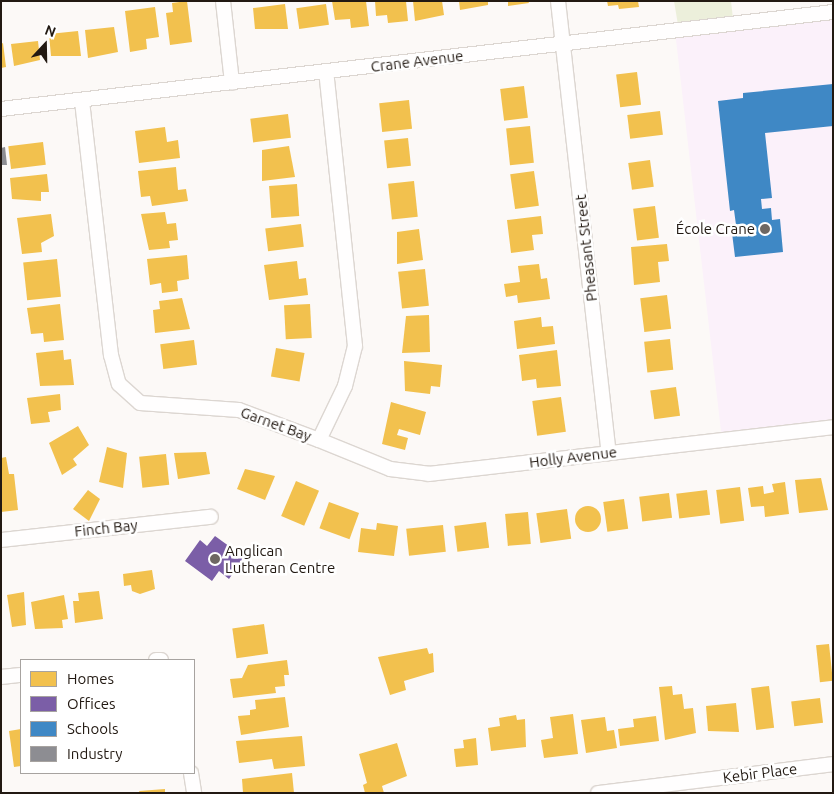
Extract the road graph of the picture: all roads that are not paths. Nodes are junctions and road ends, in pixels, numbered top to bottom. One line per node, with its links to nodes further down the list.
1 (223, 1): 6 (street)
2 (558, 1): 4 (street, Pheasant Street)
3 (832, 8): 4 (street, Crane Avenue)
4 (563, 44): 5 (street, Crane Avenue); 11 (street, Pheasant Street)
5 (326, 72): 6 (street, Crane Avenue); 10 (street, Garnet Bay)
6 (232, 83): 7 (street, Crane Avenue)
7 (82, 101): 8 (street, Crane Avenue); 10 (street, Garnet Bay)
8 (1, 109)
9 (833, 427): 11 (street, Holly Avenue)
10 (320, 440): 11 (street, Holly Avenue)
11 (609, 453)
12 (211, 517): 13 (street, Finch Bay)
13 (1, 540)
14 (20, 675): 15 (street)
15 (1, 677)
16 (833, 764): 19 (street, Kebir Place)
17 (191, 774): 18 (street)
18 (194, 793)
19 (598, 793)

